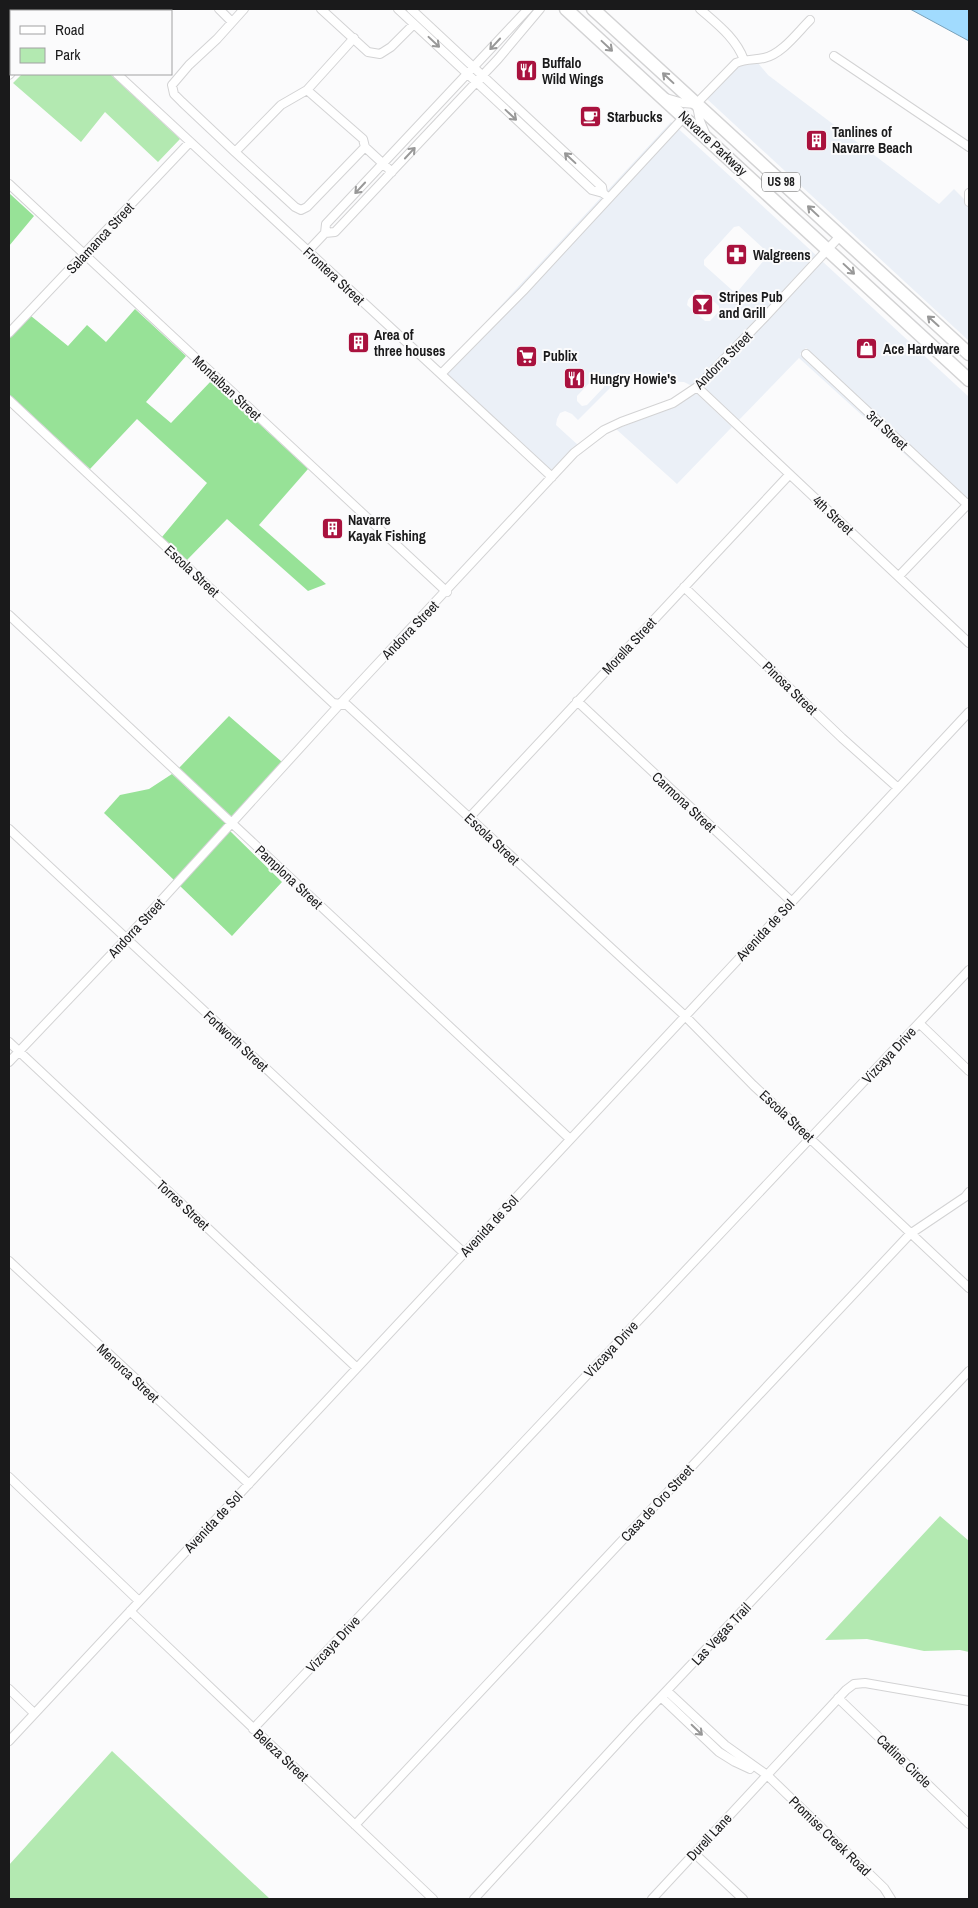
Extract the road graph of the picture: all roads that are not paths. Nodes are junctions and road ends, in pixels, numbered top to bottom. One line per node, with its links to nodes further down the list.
1 (219, 9): 12 (street)
2 (244, 9): 12 (street)
3 (321, 9): 14 (street)
4 (398, 9): 13 (street)
5 (411, 9): 17 (street)
6 (528, 9): 17 (street, one-way to 17)
7 (566, 9): 23 (highway, Navarre Parkway / US 98, one-way to 23)
8 (593, 9): 24 (highway, Navarre Parkway / US 98, one-way to 8)
9 (700, 9): 16 (street)
10 (539, 10): 20 (street)
11 (810, 20): 16 (street)
12 (232, 22): 30 (street)
13 (414, 24): 14 (street); 18 (street, one-way to 18)
14 (354, 38): 22 (street)
15 (834, 56): 29 (street)
16 (744, 60): 24 (street)
17 (473, 67): 18 (street); 20 (street)
18 (467, 74): 21 (street); 31 (street)
19 (118, 75): 27 (street, Frontera Street)
20 (482, 75): 21 (street); 35 (street, one-way to 20)
21 (473, 85): 32 (street, one-way to 21); 35 (street, one-way to 35)
22 (307, 90): 28 (street); 30 (street)
23 (660, 95): 24 (street); 25 (highway, Navarre Parkway / US 98)
24 (696, 104): 26 (street); 38 (highway, Navarre Parkway / US 98, one-way to 24)
25 (684, 117): 26 (highway, Navarre Parkway / US 98); 35 (street)
26 (708, 139): 39 (highway, Navarre Parkway / US 98)
27 (190, 142): 40 (street, Frontera Street); 41 (street, Salamanca Street)
28 (364, 147): 30 (street); 31 (street)
29 (969, 147)
30 (235, 152)
31 (383, 164): 32 (street); 37 (street, one-way to 37)
32 (392, 172): 37 (street)
33 (9, 184): 41 (street, Montalban Street)
34 (969, 193): 36 (street)
35 (606, 195): 45 (street)
36 (969, 202)
37 (325, 233): 40 (street)
38 (840, 236): 39 (street, Andorra Street); 44 (highway, Navarre Parkway / US 98, one-way to 38)
39 (828, 249): 46 (highway, Navarre Parkway / US 98, one-way to 46); 47 (street, Andorra Street)
40 (308, 251): 45 (street, Frontera Street)
41 (84, 256): 42 (street, Salamanca Street); 54 (street, Montalban Street)
42 (9, 334)
43 (806, 354): 51 (street, 3rd Street)
44 (969, 354)
45 (441, 374): 50 (street, Frontera Street)
46 (969, 380)
47 (697, 387): 49 (street, 4th Street); 50 (street, Andorra Street)
48 (9, 400): 58 (street, Escola Street)
49 (789, 475): 52 (street, 4th Street); 53 (street, Morella Street)
50 (552, 477): 54 (street, Andorra Street)
51 (969, 505): 52 (street)
52 (899, 576): 56 (street, 4th Street)
53 (684, 587): 57 (street, Morella Street); 60 (street, Pinosa Street)
54 (446, 592): 58 (street, Andorra Street)
55 (9, 615): 62 (street, Pamplona Street)
56 (969, 643)
57 (578, 701): 61 (street, Morella Street); 64 (street, Carmona Street)
58 (340, 704): 61 (street, Escola Street); 62 (street, Andorra Street)
59 (969, 712): 60 (street, Avenida de Sol)
60 (898, 788): 64 (street, Avenida de Sol)
61 (469, 818): 67 (street, Escola Street)
62 (232, 824): 65 (street, Andorra Street); 74 (street, Pamplona Street)
63 (9, 829): 65 (street, Fortworth Street)
64 (792, 902): 67 (street, Avenida de Sol)
65 (126, 939): 70 (street, Andorra Street); 77 (street, Fortworth Street)
66 (969, 970): 68 (street, Vizcaya Drive)
67 (685, 1016): 73 (street, Escola Street); 74 (street, Avenida de Sol)
68 (919, 1023): 72 (street); 73 (street, Vizcaya Drive)
69 (9, 1042): 70 (street, Torres Street)
70 (19, 1051): 71 (street, Andorra Street); 80 (street, Torres Street)
71 (9, 1062)
72 (969, 1071)
73 (810, 1138): 76 (street, Escola Street); 91 (street, Vizcaya Drive)
74 (570, 1139): 77 (street, Avenida de Sol)
75 (969, 1192): 76 (street, Casa de Oro Street)
76 (910, 1234): 79 (street, Escola Street); 95 (street, Casa de Oro Street)
77 (464, 1253): 80 (street, Avenida de Sol)
78 (9, 1262): 83 (street, Menorca Street)
79 (969, 1288)
80 (357, 1368): 83 (street, Avenida de Sol)
81 (969, 1371): 87 (street, Las Vegas Trail)
82 (9, 1477): 84 (street)
83 (249, 1484): 84 (street, Avenida de Sol)
84 (139, 1601): 85 (street, Avenida de Sol)
85 (130, 1611): 90 (street, Avenida de Sol); 91 (street, Beleza Street)
86 (9, 1689): 90 (street)
87 (664, 1694): 93 (street, Promise Creek Road); 98 (street, Las Vegas Trail)
88 (838, 1698): 89 (street); 93 (street); 94 (street, Catline Circle)
89 (969, 1701)
90 (34, 1713): 92 (street, Avenida de Sol)
91 (253, 1729): 95 (street, Beleza Street)
92 (9, 1741)
93 (767, 1775): 96 (street, Durell Lane); 101 (street, Promise Creek Road)
94 (969, 1824)
95 (355, 1825): 97 (street, Beleza Street)
96 (694, 1854): 99 (street, Durell Lane); 100 (street)
97 (433, 1899)
98 (474, 1899)
99 (652, 1899)
100 (743, 1899)
101 (891, 1899)

